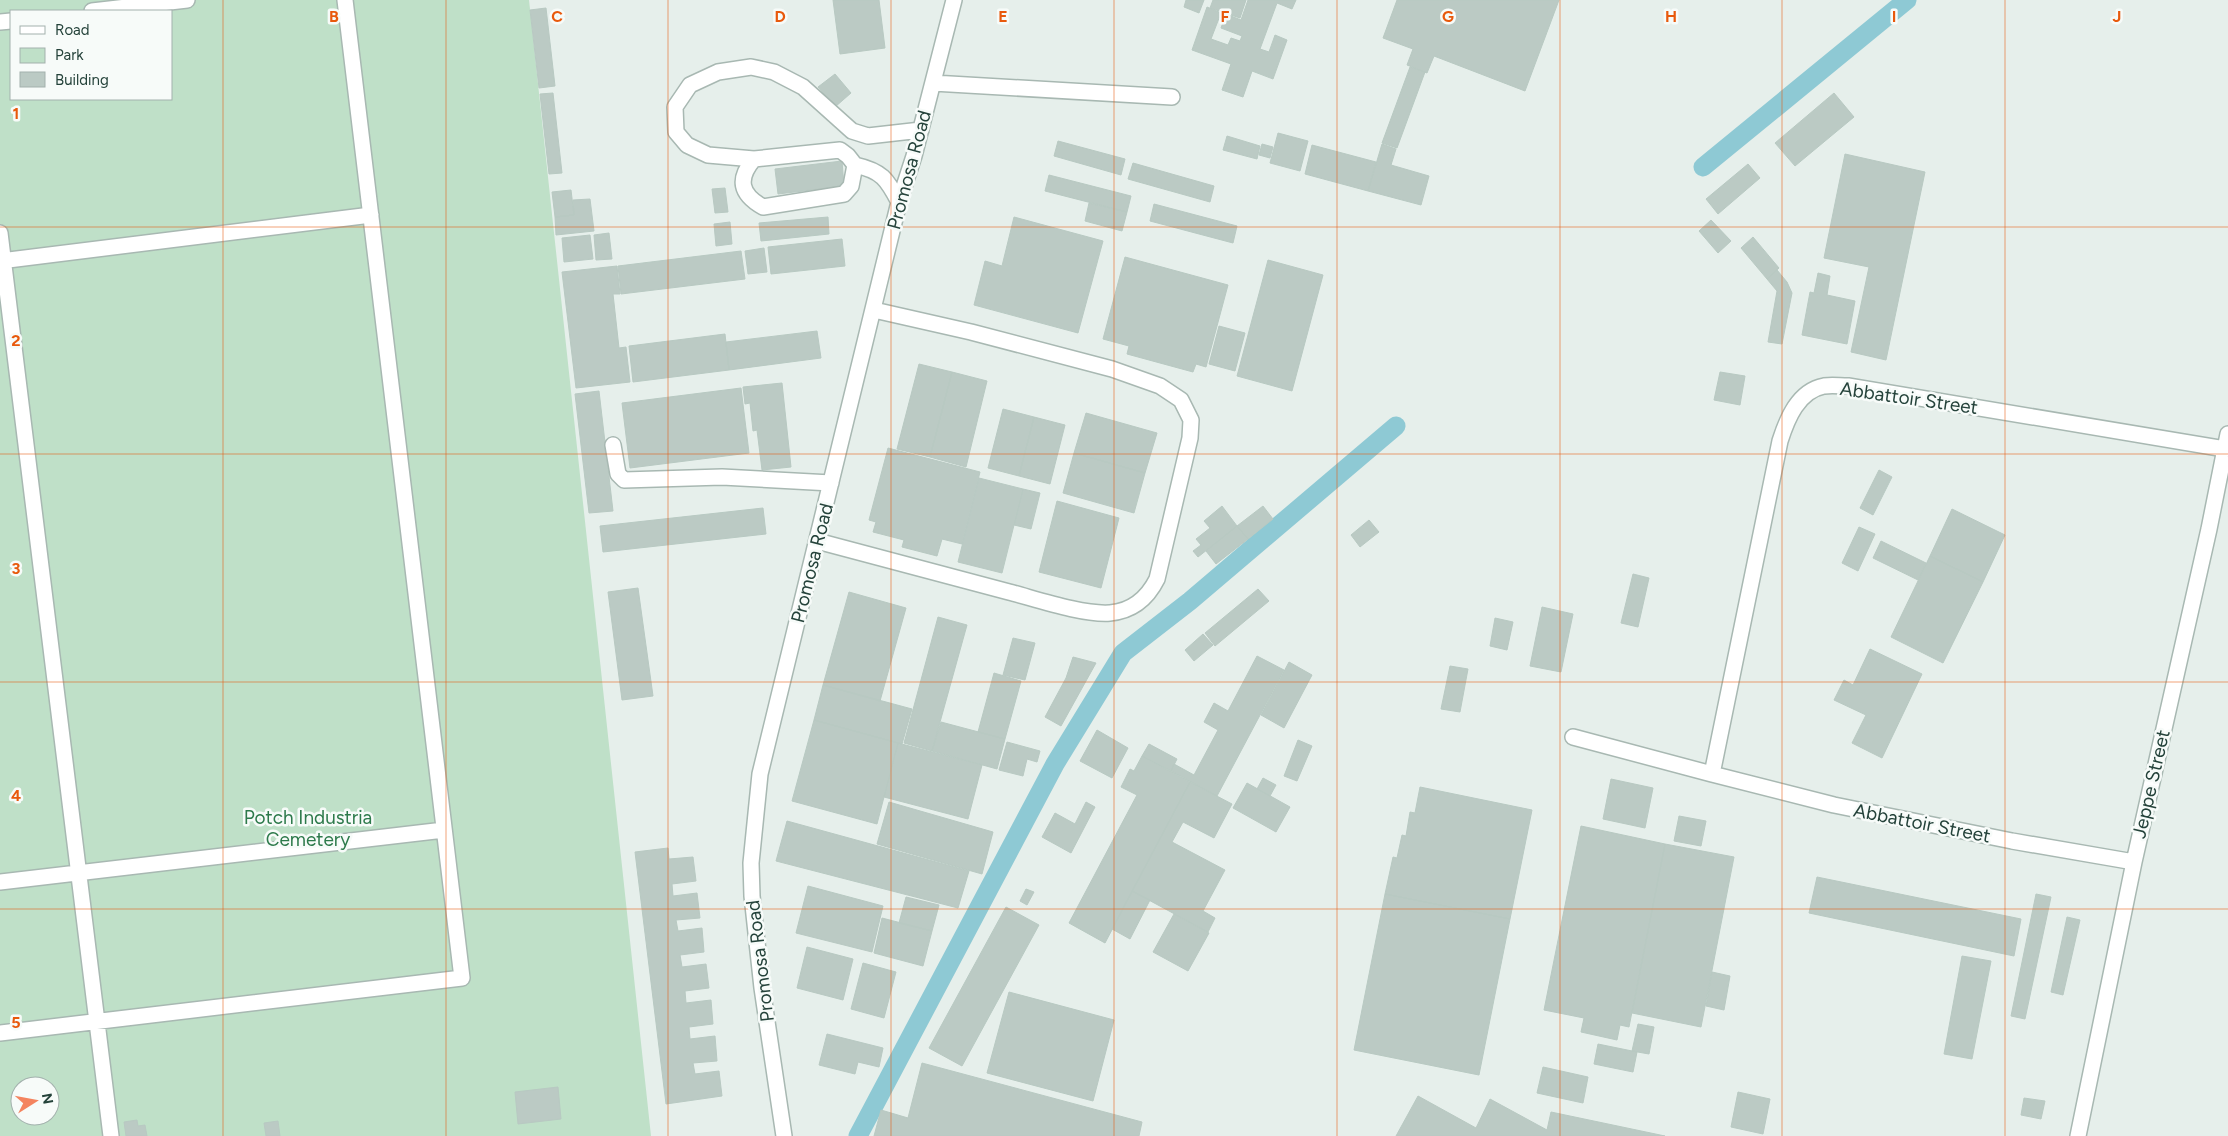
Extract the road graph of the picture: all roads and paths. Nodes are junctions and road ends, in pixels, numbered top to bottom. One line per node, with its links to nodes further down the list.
1 (187, 0): 4 (street)
2 (345, 0): 11 (street)
3 (954, 0): 5 (street, Promosa Road)
4 (101, 10)
5 (933, 83): 6 (street); 7 (street, Promosa Road)
6 (1172, 97)
7 (921, 130): 8 (street); 10 (street, Promosa Road)
8 (754, 159): 9 (street); 9 (street)
9 (856, 165): 10 (street)
10 (899, 202): 14 (street, Promosa Road)
11 (371, 215): 13 (street); 22 (street)
12 (0, 233): 13 (street)
13 (2, 261): 24 (street)
14 (874, 310): 18 (street, Promosa Road); 19 (street)
15 (2228, 434): 17 (street, Jeppe Street)
16 (612, 445): 18 (street)
17 (2225, 450): 21 (street, Abbattoir Street); 23 (street, Jeppe Street)
18 (831, 483): 19 (street, Promosa Road)
19 (817, 541): 29 (street, Promosa Road)
20 (1573, 737): 21 (street, Abbattoir Street)
21 (1712, 774): 23 (street, Abbattoir Street)
22 (444, 830): 24 (street); 26 (street)
23 (2134, 862): 30 (street, Jeppe Street)
24 (78, 873): 25 (street); 26 (street)
25 (0, 882)
26 (96, 1022): 27 (street); 28 (street)
27 (0, 1033)
28 (111, 1136)
29 (784, 1136)
30 (2078, 1136)

